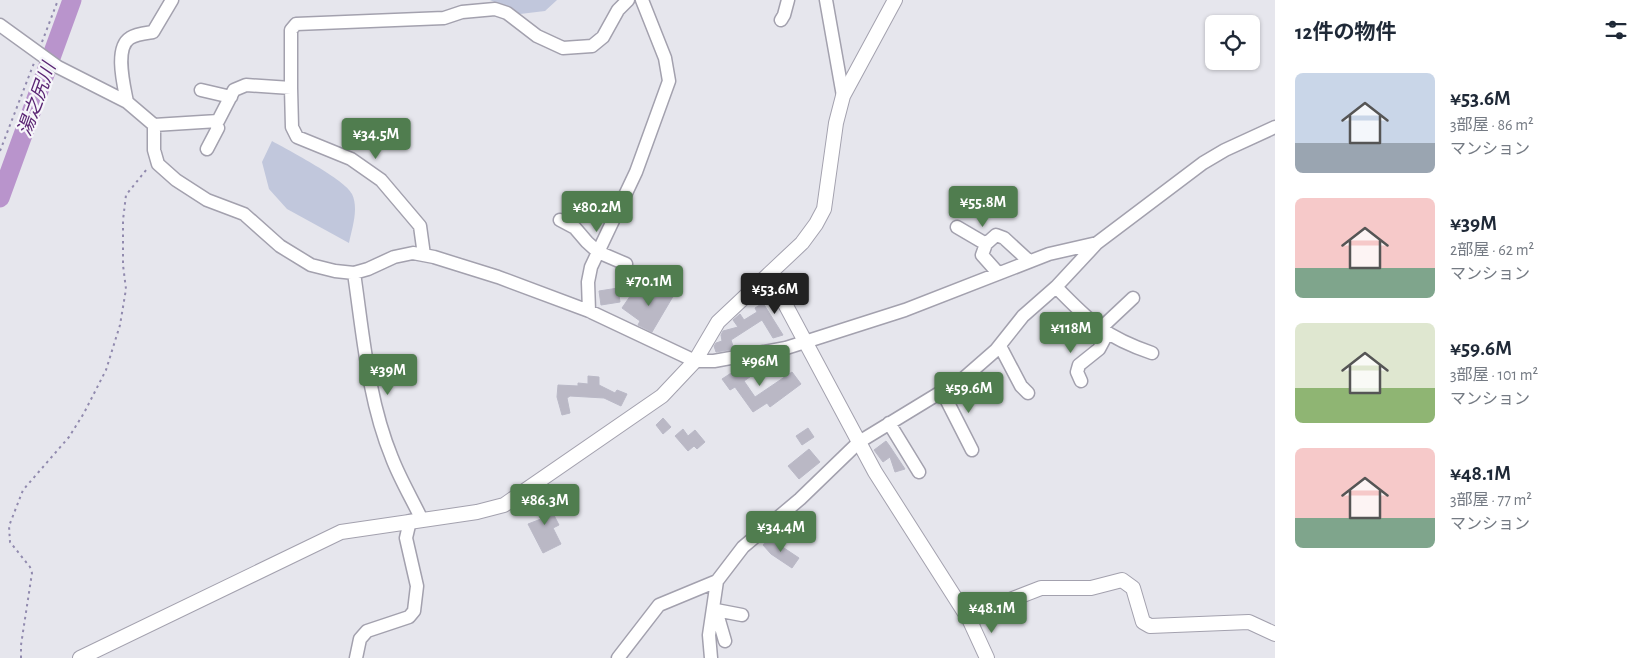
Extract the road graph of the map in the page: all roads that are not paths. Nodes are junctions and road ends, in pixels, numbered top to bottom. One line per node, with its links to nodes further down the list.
1 (172, 0): 13 (street)
2 (628, 0): 9 (street)
3 (642, 0): 22 (street)
4 (788, 0): 7 (street)
5 (826, 0): 11 (street)
6 (895, 0): 11 (street)
7 (781, 20)
8 (0, 25): 13 (street)
9 (291, 88): 12 (street); 23 (street)
10 (200, 90): 12 (street)
11 (844, 96): 28 (street)
12 (231, 97): 14 (street)
13 (127, 102): 15 (street)
14 (215, 122): 15 (street); 17 (street)
15 (154, 125): 26 (street)
16 (1275, 127): 20 (street)
17 (207, 149)
18 (560, 220): 22 (street)
19 (957, 227): 21 (street)
20 (1097, 243): 24 (street); 29 (street)
21 (986, 244): 24 (street); 27 (street)
22 (598, 252): 25 (street); 31 (street)
23 (424, 255): 26 (street); 31 (street)
24 (1029, 261): 27 (street)
25 (626, 264)
26 (354, 273): 44 (street)
27 (998, 273): 33 (street)
28 (769, 274): 33 (street); 36 (street)
29 (1056, 287): 32 (street); 34 (street)
30 (1133, 298): 32 (street)
31 (589, 312): 36 (street)
32 (1104, 332): 35 (street); 37 (street)
33 (806, 342): 36 (street); 41 (street)
34 (1000, 346): 38 (street); 39 (street)
35 (1152, 353)
36 (695, 362): 44 (street)
37 (1081, 382)
38 (942, 391): 40 (street); 42 (street)
39 (1028, 393)
40 (889, 422): 41 (street); 43 (street)
41 (859, 442): 45 (street); 48 (street)
42 (972, 450)
43 (919, 472)
44 (416, 521): 51 (street); 52 (street)
45 (716, 581): 46 (street); 53 (street)
46 (714, 610): 47 (street); 50 (street); 54 (street)
47 (742, 615)
48 (970, 621): 49 (street); 55 (street)
49 (1275, 634)
50 (724, 641)
51 (80, 658)
52 (356, 658)
53 (618, 658)
54 (711, 658)
55 (987, 658)

